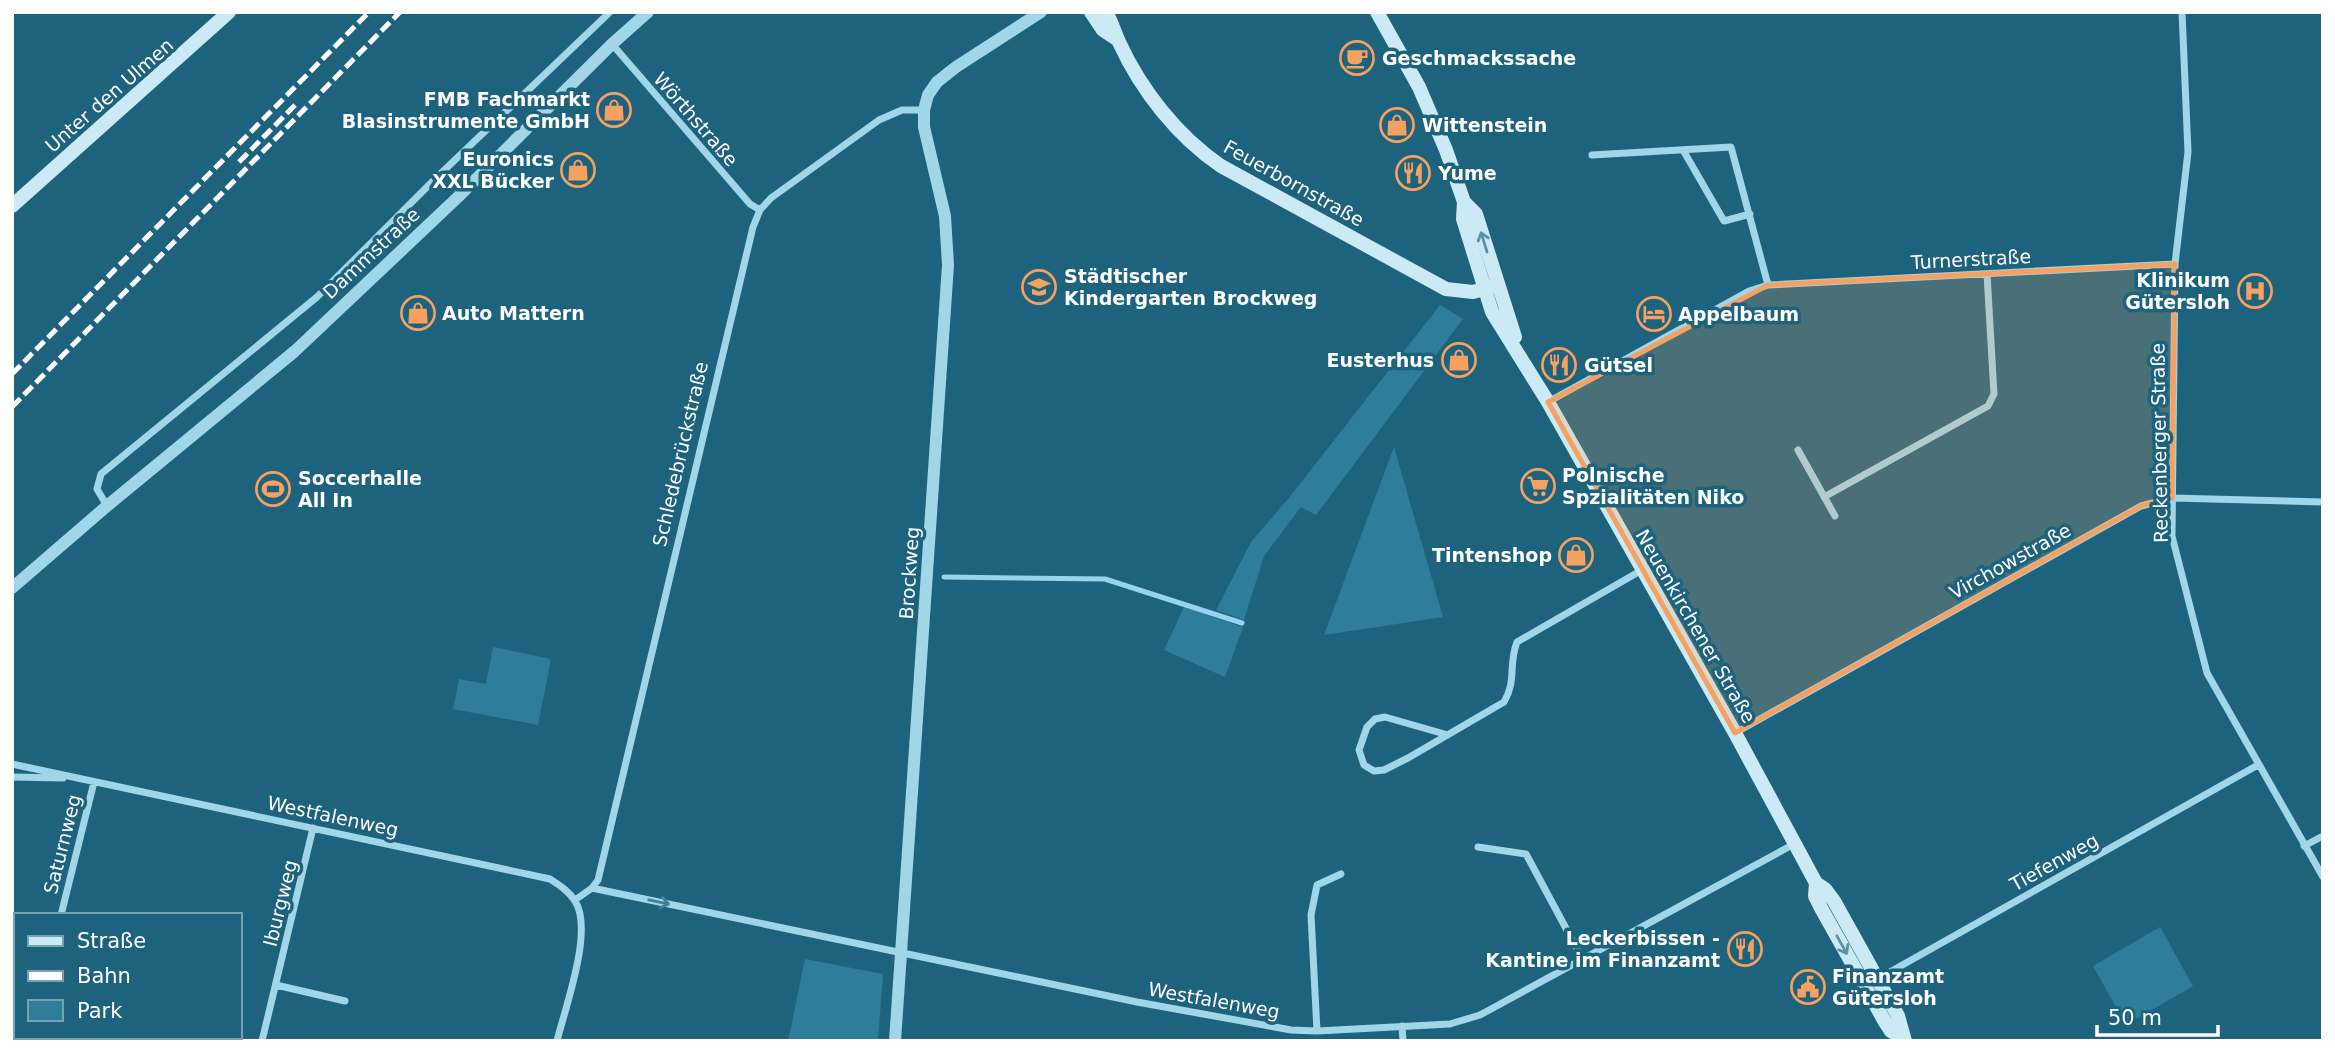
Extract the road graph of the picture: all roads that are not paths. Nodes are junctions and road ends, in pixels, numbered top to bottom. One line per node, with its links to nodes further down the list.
1 (229, 12): 14 (main road, Unter den Ulmen)
2 (610, 12): 26 (street, Dammstraße)
3 (648, 12): 10 (street, Dammstraße)
4 (1041, 12): 11 (street)
5 (1091, 12): 9 (main road, Feuerbornstraße)
6 (1106, 12): 9 (main road, Feuerbornstraße)
7 (1377, 12): 20 (main road, Neuenkirchener Straße)
8 (2182, 12): 17 (street, Reckenberger Straße)
9 (1118, 40): 20 (main road, Feuerbornstraße)
10 (612, 44): 15 (street, Wörthstraße); 26 (street, Dammstraße)
11 (924, 110): 15 (street, Schledebrückstraße); 47 (street, Brockweg)
12 (1683, 150): 13 (street); 16 (street); 16 (street)
13 (1592, 155)
14 (12, 206)
15 (761, 210): 44 (street, Schledebrückstraße)
16 (1750, 214): 19 (street)
17 (2175, 264): 18 (street, Turnerstraße); 24 (street, Reckenberger Straße)
18 (1986, 274): 19 (street, Turnerstraße); 23 (street)
19 (1768, 285): 21 (street, Turnerstraße)
20 (1491, 287): 21 (main road, Neuenkirchener Straße)
21 (1548, 402): 28 (main road, Neuenkirchener Straße)
22 (1798, 450): 23 (street)
23 (1824, 496): 27 (street)
24 (2172, 498): 25 (street, Virchowstraße); 30 (street, Virchowstraße); 33 (street, Reckenberger Straße)
25 (2323, 502)
26 (107, 506): 29 (street, Dammstraße)
27 (1835, 516)
28 (1642, 570): 30 (main road, Neuenkirchener Straße); 31 (street)
29 (12, 588)
30 (1735, 733): 39 (main road, Neuenkirchener Straße)
31 (1448, 735): 31 (street)
32 (12, 764): 35 (street, Westfalenweg)
33 (2258, 765): 40 (street, Reckenberger Straße); 49 (street, Tiefenweg)
34 (12, 777): 35 (street, Westfalenweg)
35 (77, 778): 36 (street, Westfalenweg)
36 (94, 782): 37 (street, Westfalenweg); 46 (street, Saturnweg)
37 (313, 828): 45 (street, Westfalenweg); 50 (street, Iburgweg)
38 (2323, 836): 40 (street)
39 (1796, 843): 48 (street, Westfalenweg); 49 (main road, Neuenkirchener Straße)
40 (2304, 846): 43 (street, Reckenberger Straße)
41 (1478, 847): 48 (street)
42 (1341, 874): 53 (street)
43 (2323, 877)
44 (592, 888): 45 (street); 47 (street, Westfalenweg, one-way to 47)
45 (575, 900): 56 (street)
46 (61, 913)
47 (901, 952): 53 (street, Westfalenweg); 57 (street, Brockweg)
48 (1582, 958): 52 (street, Westfalenweg)
49 (1872, 983): 54 (main road, Neuenkirchener Straße)
50 (276, 985): 51 (street); 55 (street, Iburgweg)
51 (345, 1001)
52 (1402, 1026): 53 (street, Westfalenweg); 58 (street)
53 (1317, 1031)
54 (1904, 1040)
55 (262, 1041)
56 (557, 1041)
57 (895, 1041)
58 (1403, 1041)

